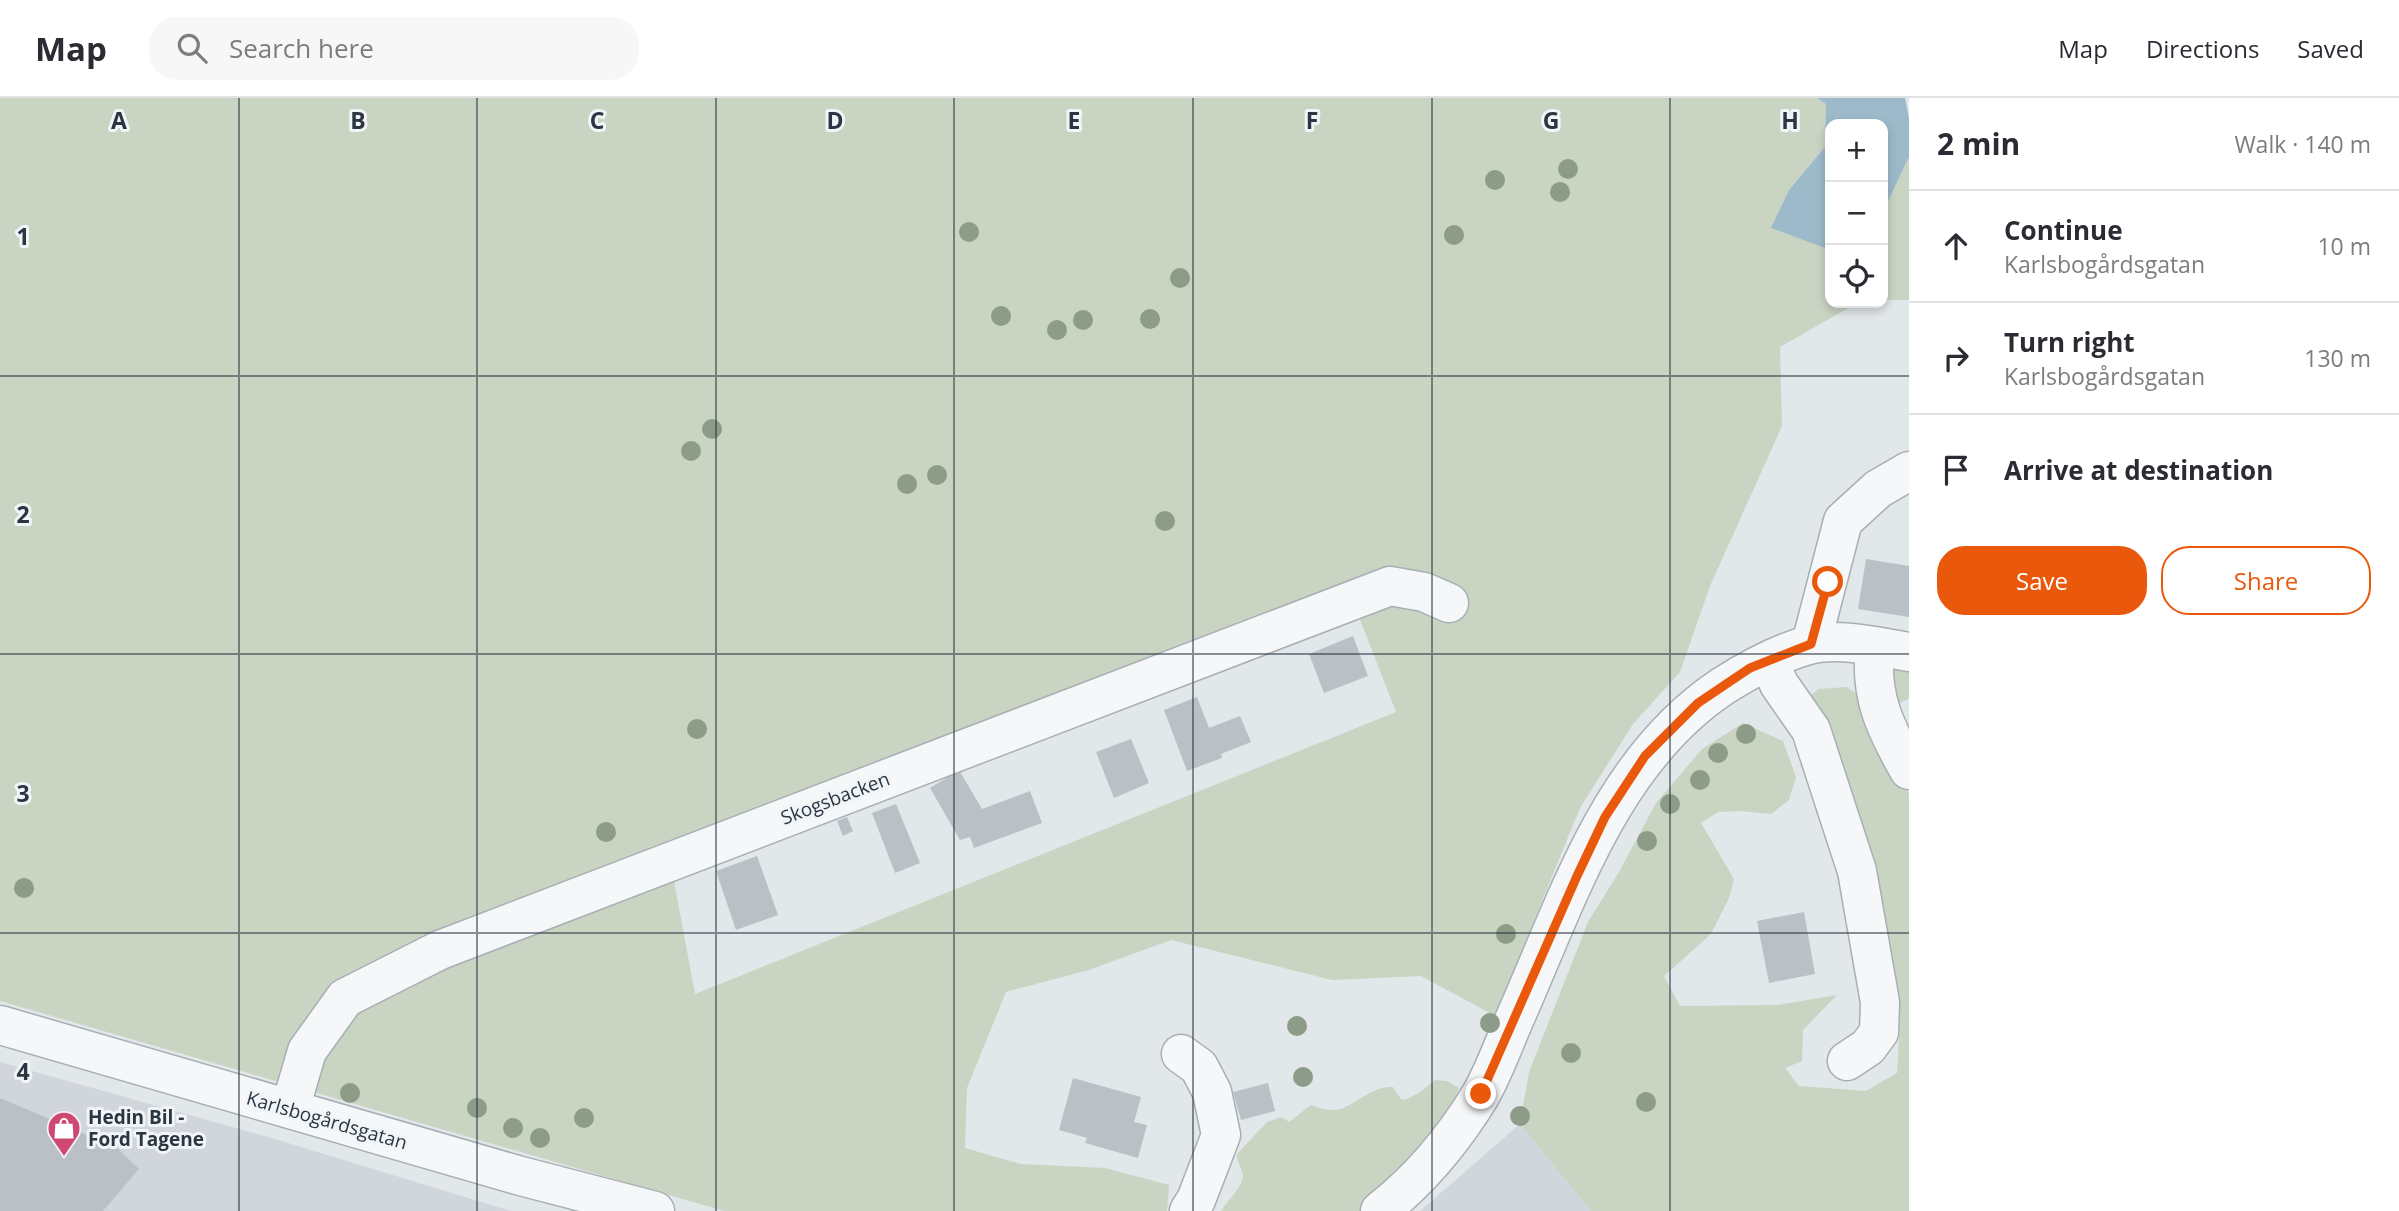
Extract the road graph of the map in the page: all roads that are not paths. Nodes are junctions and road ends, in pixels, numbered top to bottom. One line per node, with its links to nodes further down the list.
1 (1909, 471): 3 (street)
2 (1449, 603): 10 (street, Skogsbacken)
3 (1811, 644): 4 (street); 5 (street)
4 (1892, 649): 6 (street)
5 (1769, 661): 9 (street); 13 (street)
6 (1909, 770)
7 (0, 1025): 10 (street, Karlsbogårdsgatan)
8 (1181, 1054): 12 (street)
9 (1847, 1061)
10 (290, 1109): 11 (street, Karlsbogårdsgatan)
11 (654, 1211)
12 (1189, 1211)
13 (1380, 1211)

